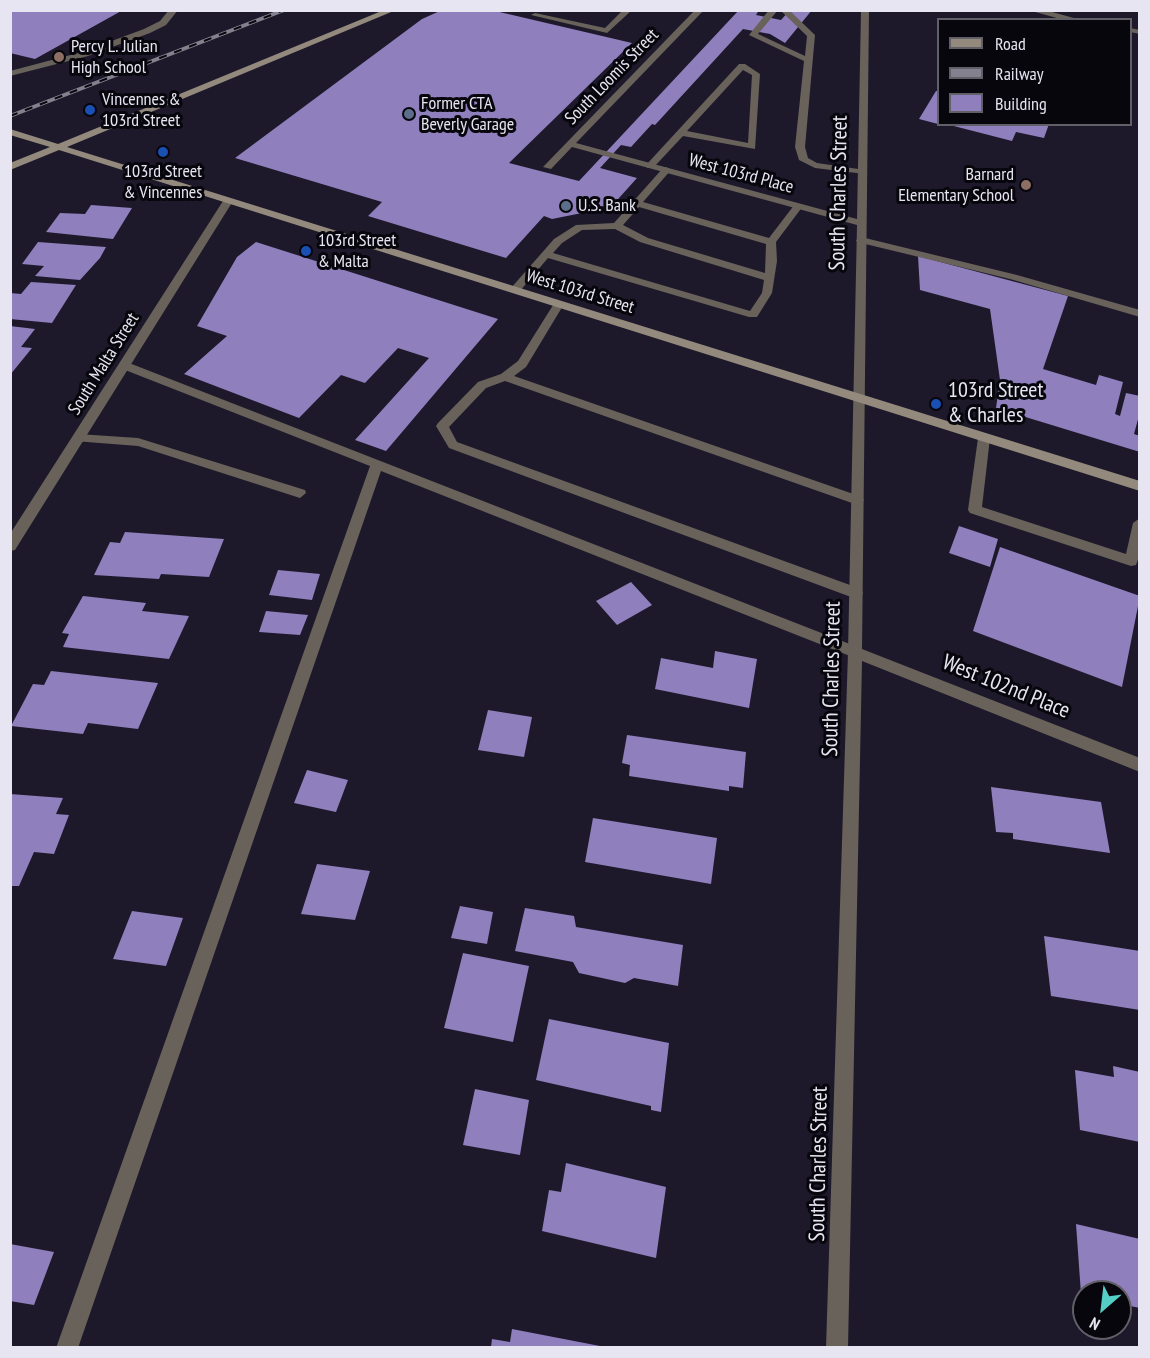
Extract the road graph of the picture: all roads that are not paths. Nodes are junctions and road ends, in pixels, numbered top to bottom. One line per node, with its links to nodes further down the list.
1 (174, 10): 12 (street)
2 (392, 10): 16 (main road)
3 (541, 10): 4 (street)
4 (628, 10)
5 (700, 10): 15 (street, South Loomis Street)
6 (774, 10): 11 (street)
7 (784, 10): 11 (street)
8 (865, 10): 22 (street, South Charles Street)
9 (1032, 10): 10 (street)
10 (1068, 18)
11 (808, 60): 22 (street)
12 (10, 74)
13 (10, 132): 16 (main road, West 103rd Street)
14 (681, 133): 14 (street); 18 (street)
15 (570, 144): 18 (street, West 103rd Place); 20 (street, South Loomis Street)
16 (58, 148): 17 (main road); 24 (main road, West 103rd Street)
17 (21, 163): 19 (main road); 23 (main road)
18 (650, 166): 21 (street, West 103rd Place)
19 (10, 167)
20 (548, 167)
21 (666, 171): 25 (street); 26 (street, West 103rd Place)
22 (862, 172): 27 (street, South Charles Street)
23 (10, 175)
24 (228, 201): 33 (main road, West 103rd Street); 36 (street, South Malta Street)
25 (637, 203): 28 (street); 30 (street)
26 (798, 206): 27 (street, West 103rd Place); 30 (street)
27 (862, 224): 29 (street, South Charles Street)
28 (617, 226): 31 (street); 32 (street)
29 (861, 240): 35 (street); 38 (street, South Charles Street)
30 (771, 242): 32 (street)
31 (548, 255): 32 (street); 33 (street)
32 (769, 278)
33 (515, 290): 34 (main road, West 103rd Street)
34 (559, 304): 37 (street); 38 (main road, West 103rd Street)
35 (1140, 314)
36 (124, 365): 39 (street, South Malta Street); 41 (street, West 102nd Place)
37 (505, 377): 44 (street); 47 (street)
38 (858, 397): 40 (main road, West 103rd Street); 44 (street, South Charles Street)
39 (78, 438): 43 (street); 46 (street, South Malta Street)
40 (984, 438): 42 (main road, West 103rd Street); 45 (street)
41 (376, 464): 48 (street, West 102nd Place); 50 (street)
42 (1140, 486)
43 (300, 493)
44 (856, 500): 47 (street, South Charles Street)
45 (1140, 524)
46 (10, 546)
47 (856, 592): 48 (street, South Charles Street)
48 (855, 652): 49 (street, West 102nd Place); 51 (street, South Charles Street)
49 (1140, 765)
50 (67, 1347)
51 (837, 1347)

